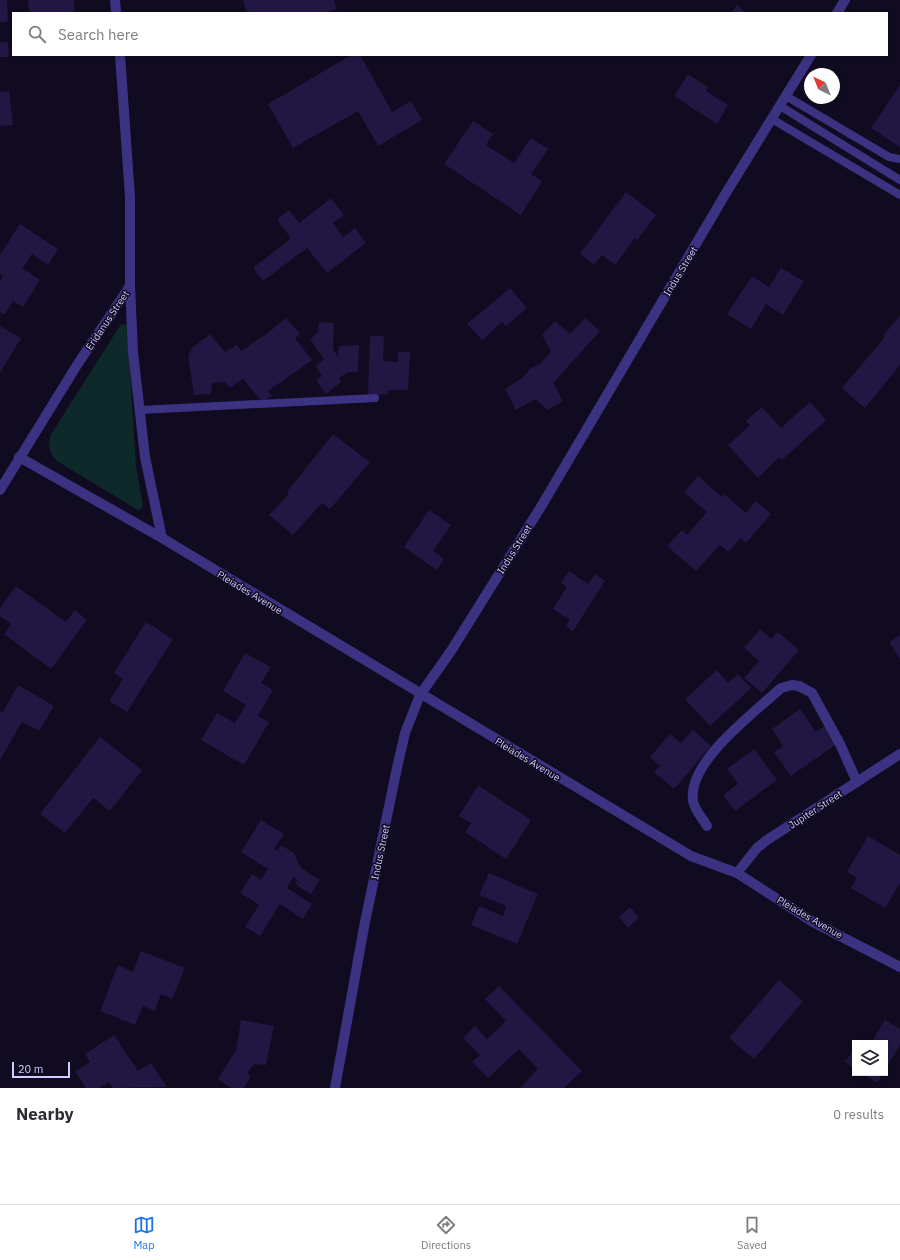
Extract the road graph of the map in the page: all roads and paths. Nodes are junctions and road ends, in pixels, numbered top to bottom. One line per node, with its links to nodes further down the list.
1 (116, 0): 3 (street)
2 (845, 0): 4 (street)
3 (116, 12)
4 (838, 12)
5 (120, 56): 13 (street, Eridanus Street)
6 (810, 56): 7 (street, Indus Street)
7 (786, 96): 8 (street, Indus Street); 10 (lane)
8 (780, 106): 9 (street, Indus Street); 11 (lane)
9 (772, 119): 12 (lane); 19 (street, Indus Street)
10 (900, 159)
11 (900, 180)
12 (900, 195)
13 (130, 286): 15 (street); 16 (street, Eridanus Street)
14 (375, 398): 15 (lane)
15 (140, 410): 18 (street)
16 (19, 457): 17 (street, Eridanus Street); 18 (street, Pleiades Avenue)
17 (0, 490)
18 (162, 538): 19 (street, Pleiades Avenue)
19 (420, 695): 23 (street, Pleiades Avenue); 25 (street, Indus Street)
20 (900, 754): 21 (street, Jupiter Street)
21 (857, 782): 22 (street); 23 (street, Jupiter Street)
22 (707, 826)
23 (737, 872): 24 (street, Pleiades Avenue)
24 (900, 966)
25 (334, 1088)

